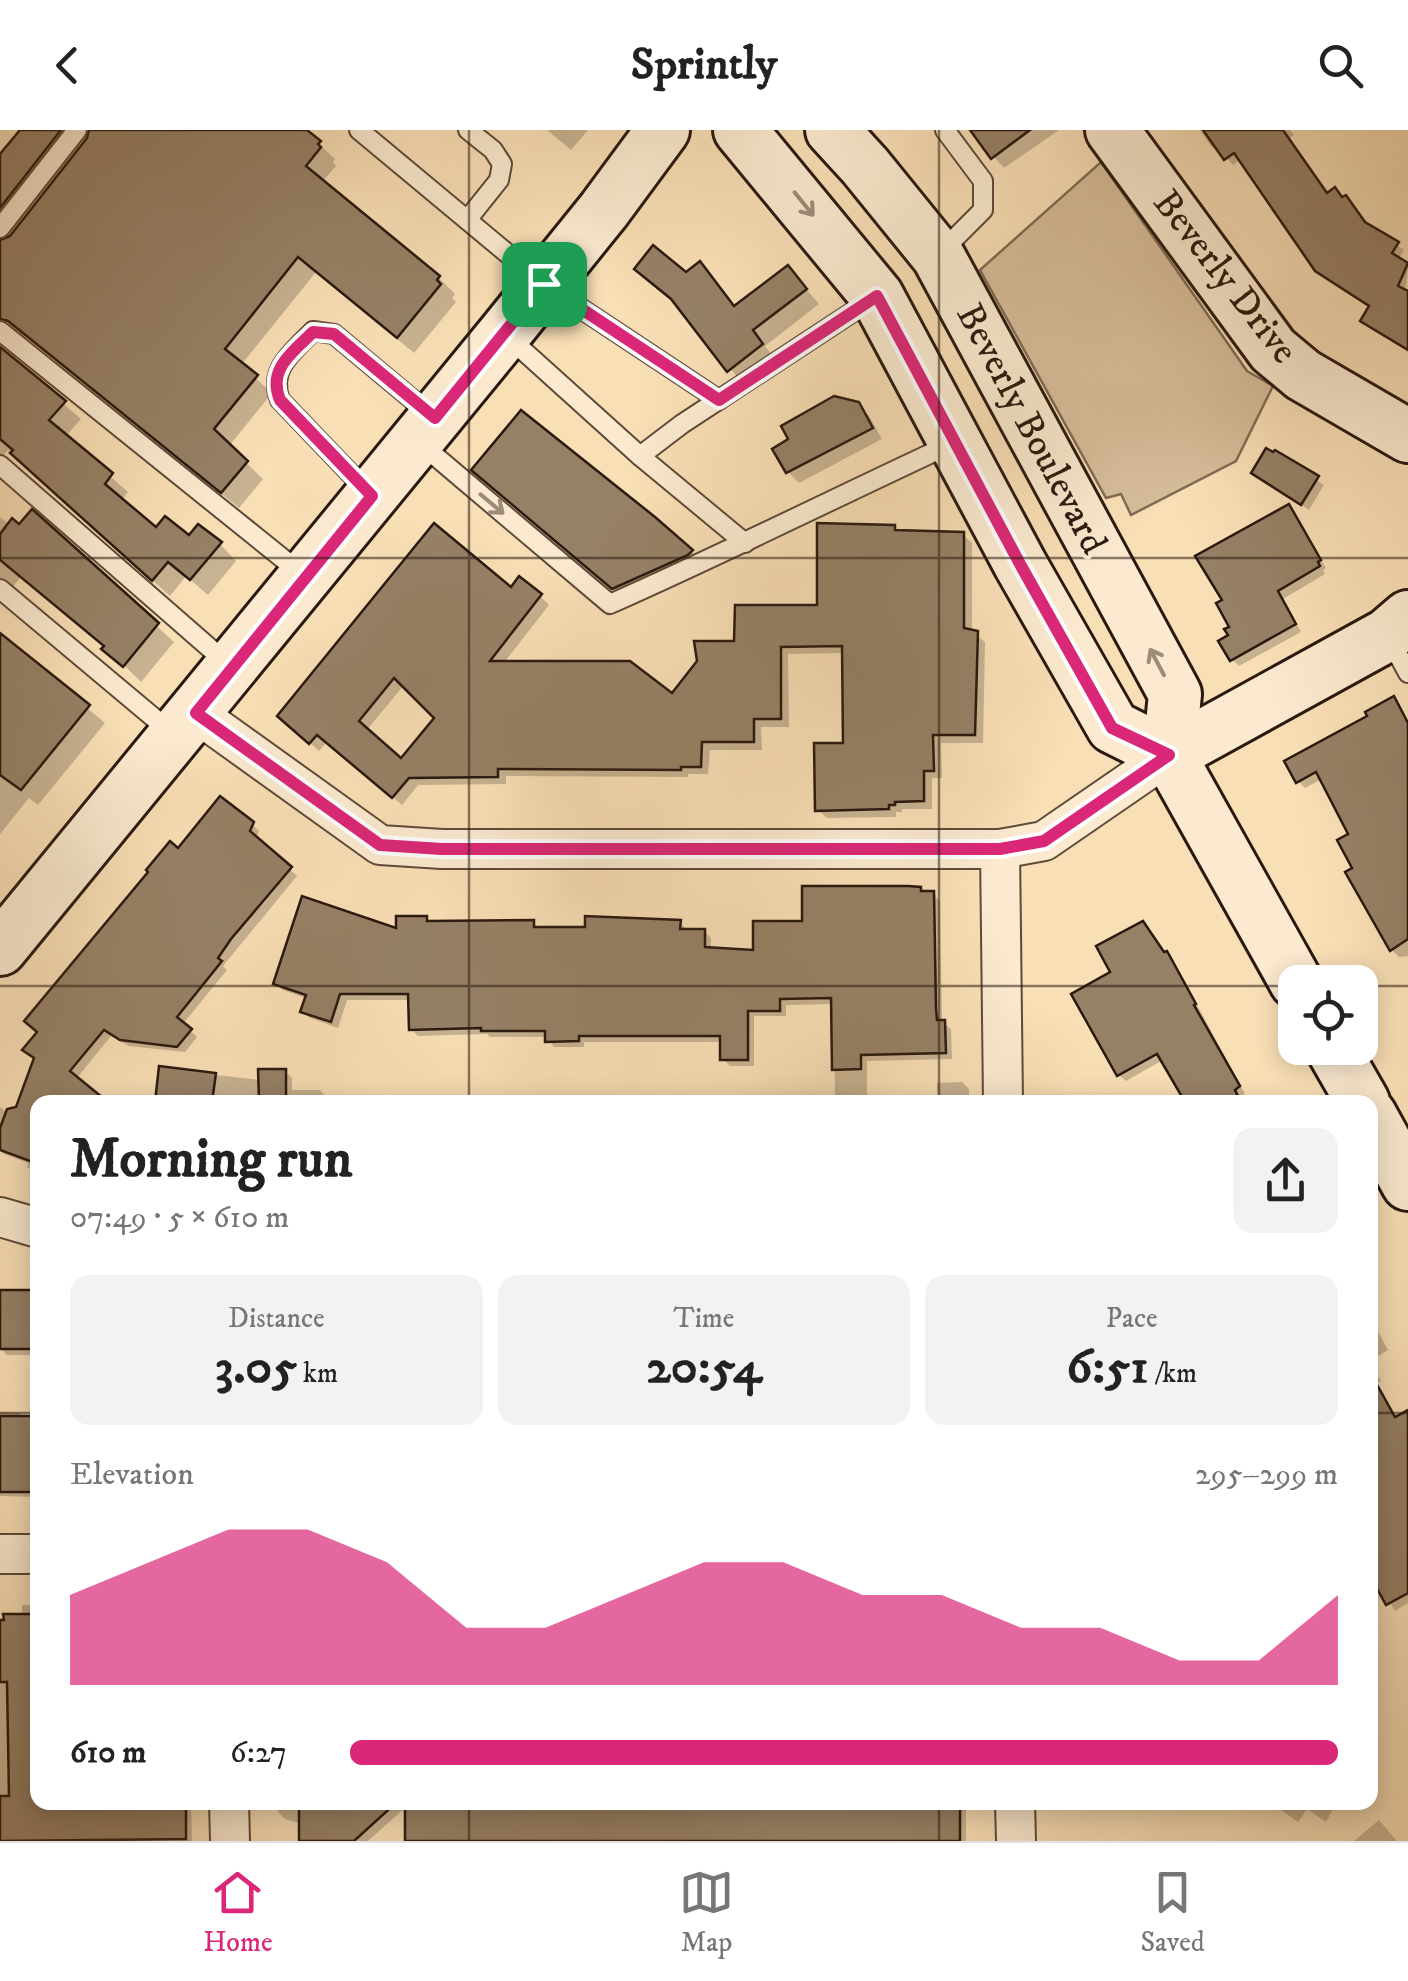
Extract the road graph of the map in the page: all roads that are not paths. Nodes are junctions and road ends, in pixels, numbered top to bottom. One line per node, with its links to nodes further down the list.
1 (76, 130): 10 (lane)
2 (360, 130): 9 (lane)
3 (468, 130): 9 (lane)
4 (663, 130): 12 (main road)
5 (740, 130): 13 (main road, Beverly Boulevard, one-way to 13)
6 (832, 130): 11 (main road, Beverly Boulevard)
7 (944, 130): 11 (lane)
8 (1112, 130): 18 (main road, Beverly Drive)
9 (467, 220): 12 (lane)
10 (0, 228)
11 (938, 256): 29 (main road, Beverly Boulevard, one-way to 11)
12 (544, 284): 15 (main road); 16 (lane)
13 (877, 296): 16 (lane); 19 (main road, Beverly Boulevard)
14 (0, 330): 24 (lane)
15 (504, 334): 17 (main road); 20 (lane)
16 (719, 400): 20 (lane)
17 (426, 430): 22 (main road); 22 (lane); 23 (lane, one-way to 23)
18 (1408, 436)
19 (955, 442): 23 (lane); 29 (main road, Beverly Boulevard)
20 (640, 456): 23 (lane)
21 (0, 465): 27 (lane)
22 (372, 496): 24 (main road)
23 (746, 544)
24 (306, 577): 27 (main road)
25 (0, 588): 28 (lane)
26 (1401, 642): 29 (main road)
27 (232, 668): 28 (main road)
28 (186, 725): 30 (street); 31 (main road)
29 (1169, 755): 30 (street); 32 (main road)
30 (1000, 849): 34 (street)
31 (0, 949)
32 (1286, 965)
33 (1342, 1065): 35 (main road)
34 (1003, 1095)
35 (1359, 1095)
36 (1378, 1130): 37 (main road)
37 (1408, 1184)
38 (0, 1217): 39 (street)
39 (30, 1226)
40 (0, 1554): 41 (street)
41 (30, 1554)
42 (230, 1810): 44 (street)
43 (1016, 1810): 45 (street)
44 (230, 1841)
45 (1016, 1841)

